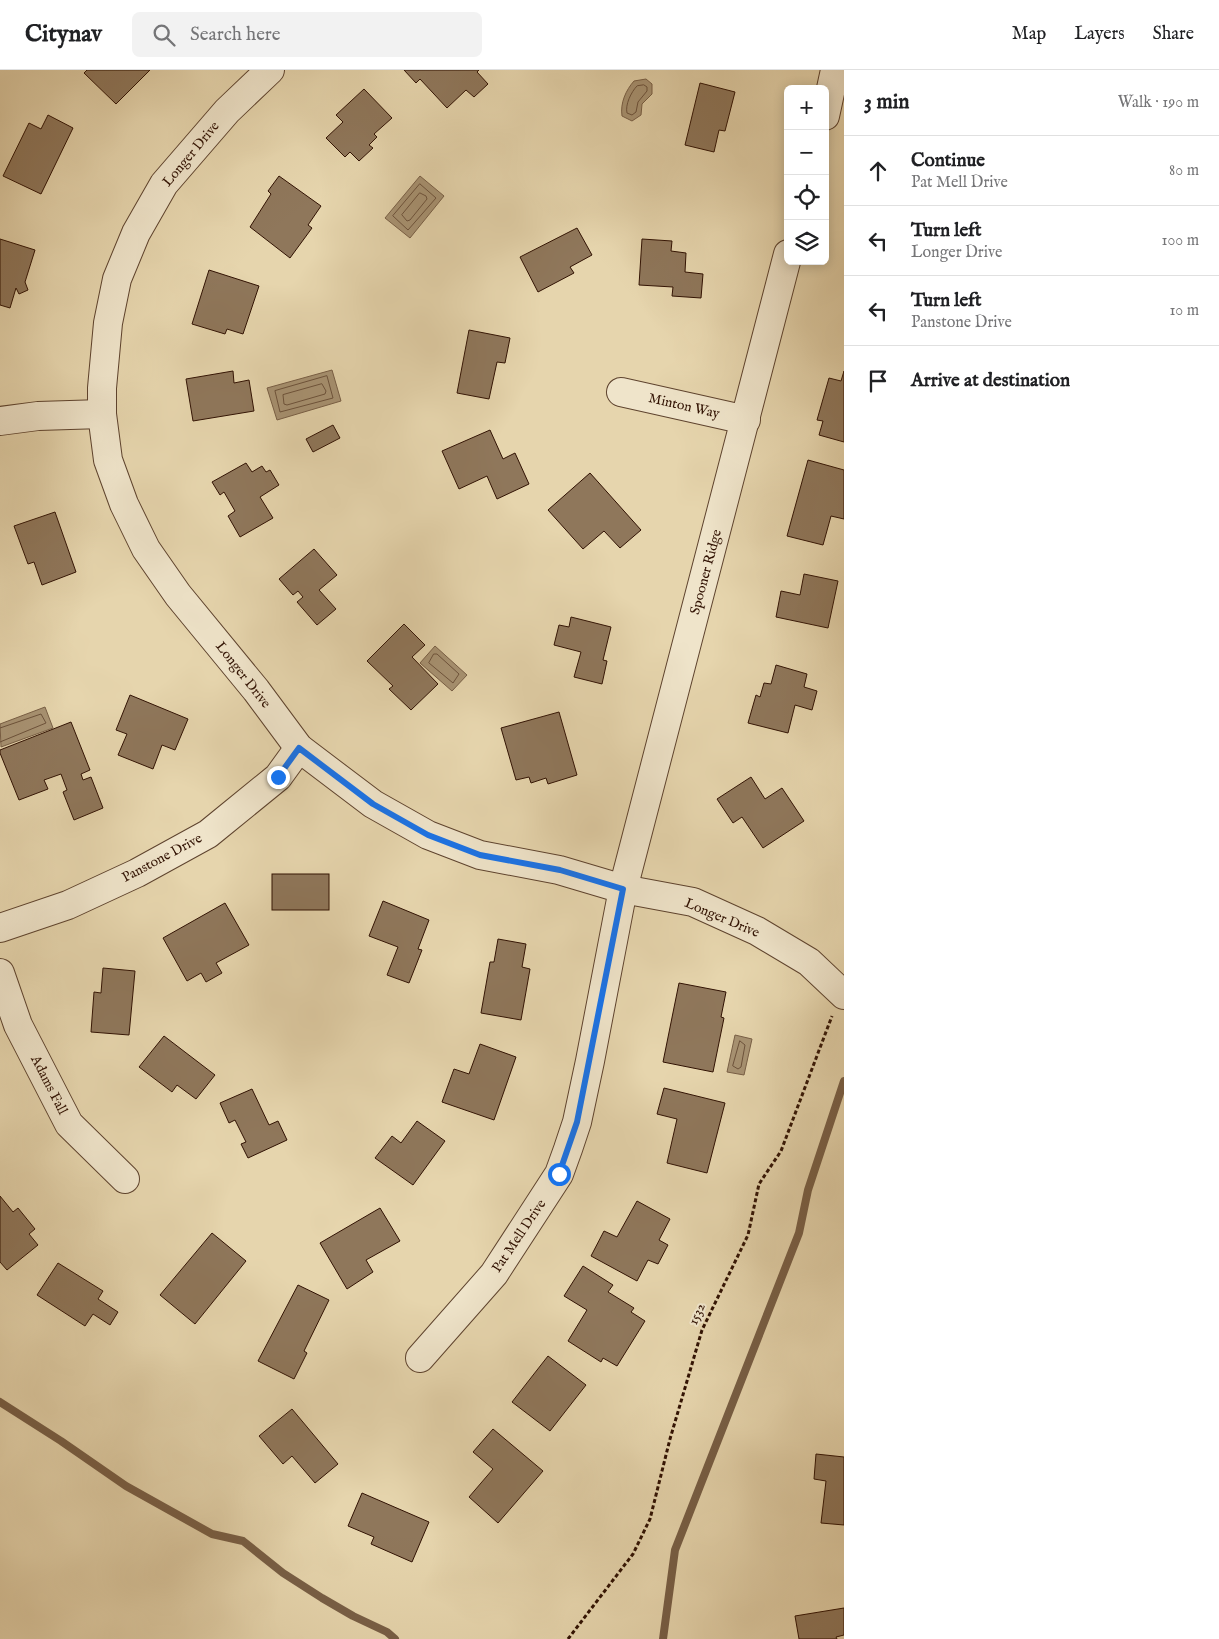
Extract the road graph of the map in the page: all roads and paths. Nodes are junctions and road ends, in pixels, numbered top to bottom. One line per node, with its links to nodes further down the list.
1 (270, 70): 6 (street, Longer Drive)
2 (835, 70): 3 (street)
3 (829, 98)
4 (785, 265): 8 (street, Spooner Ridge)
5 (621, 392): 8 (street, Minton Way)
6 (102, 414): 7 (street); 9 (street, Longer Drive)
7 (0, 420)
8 (746, 420): 10 (street, Spooner Ridge)
9 (299, 748): 10 (street, Longer Drive); 11 (street, Panstone Drive)
10 (623, 889): 13 (street, Longer Drive); 15 (street, Pat Mell Drive)
11 (0, 928)
12 (0, 973): 14 (street, Adams Fall)
13 (842, 994): 16 (path, 1532)
14 (125, 1178)
15 (420, 1358)
16 (568, 1639)

